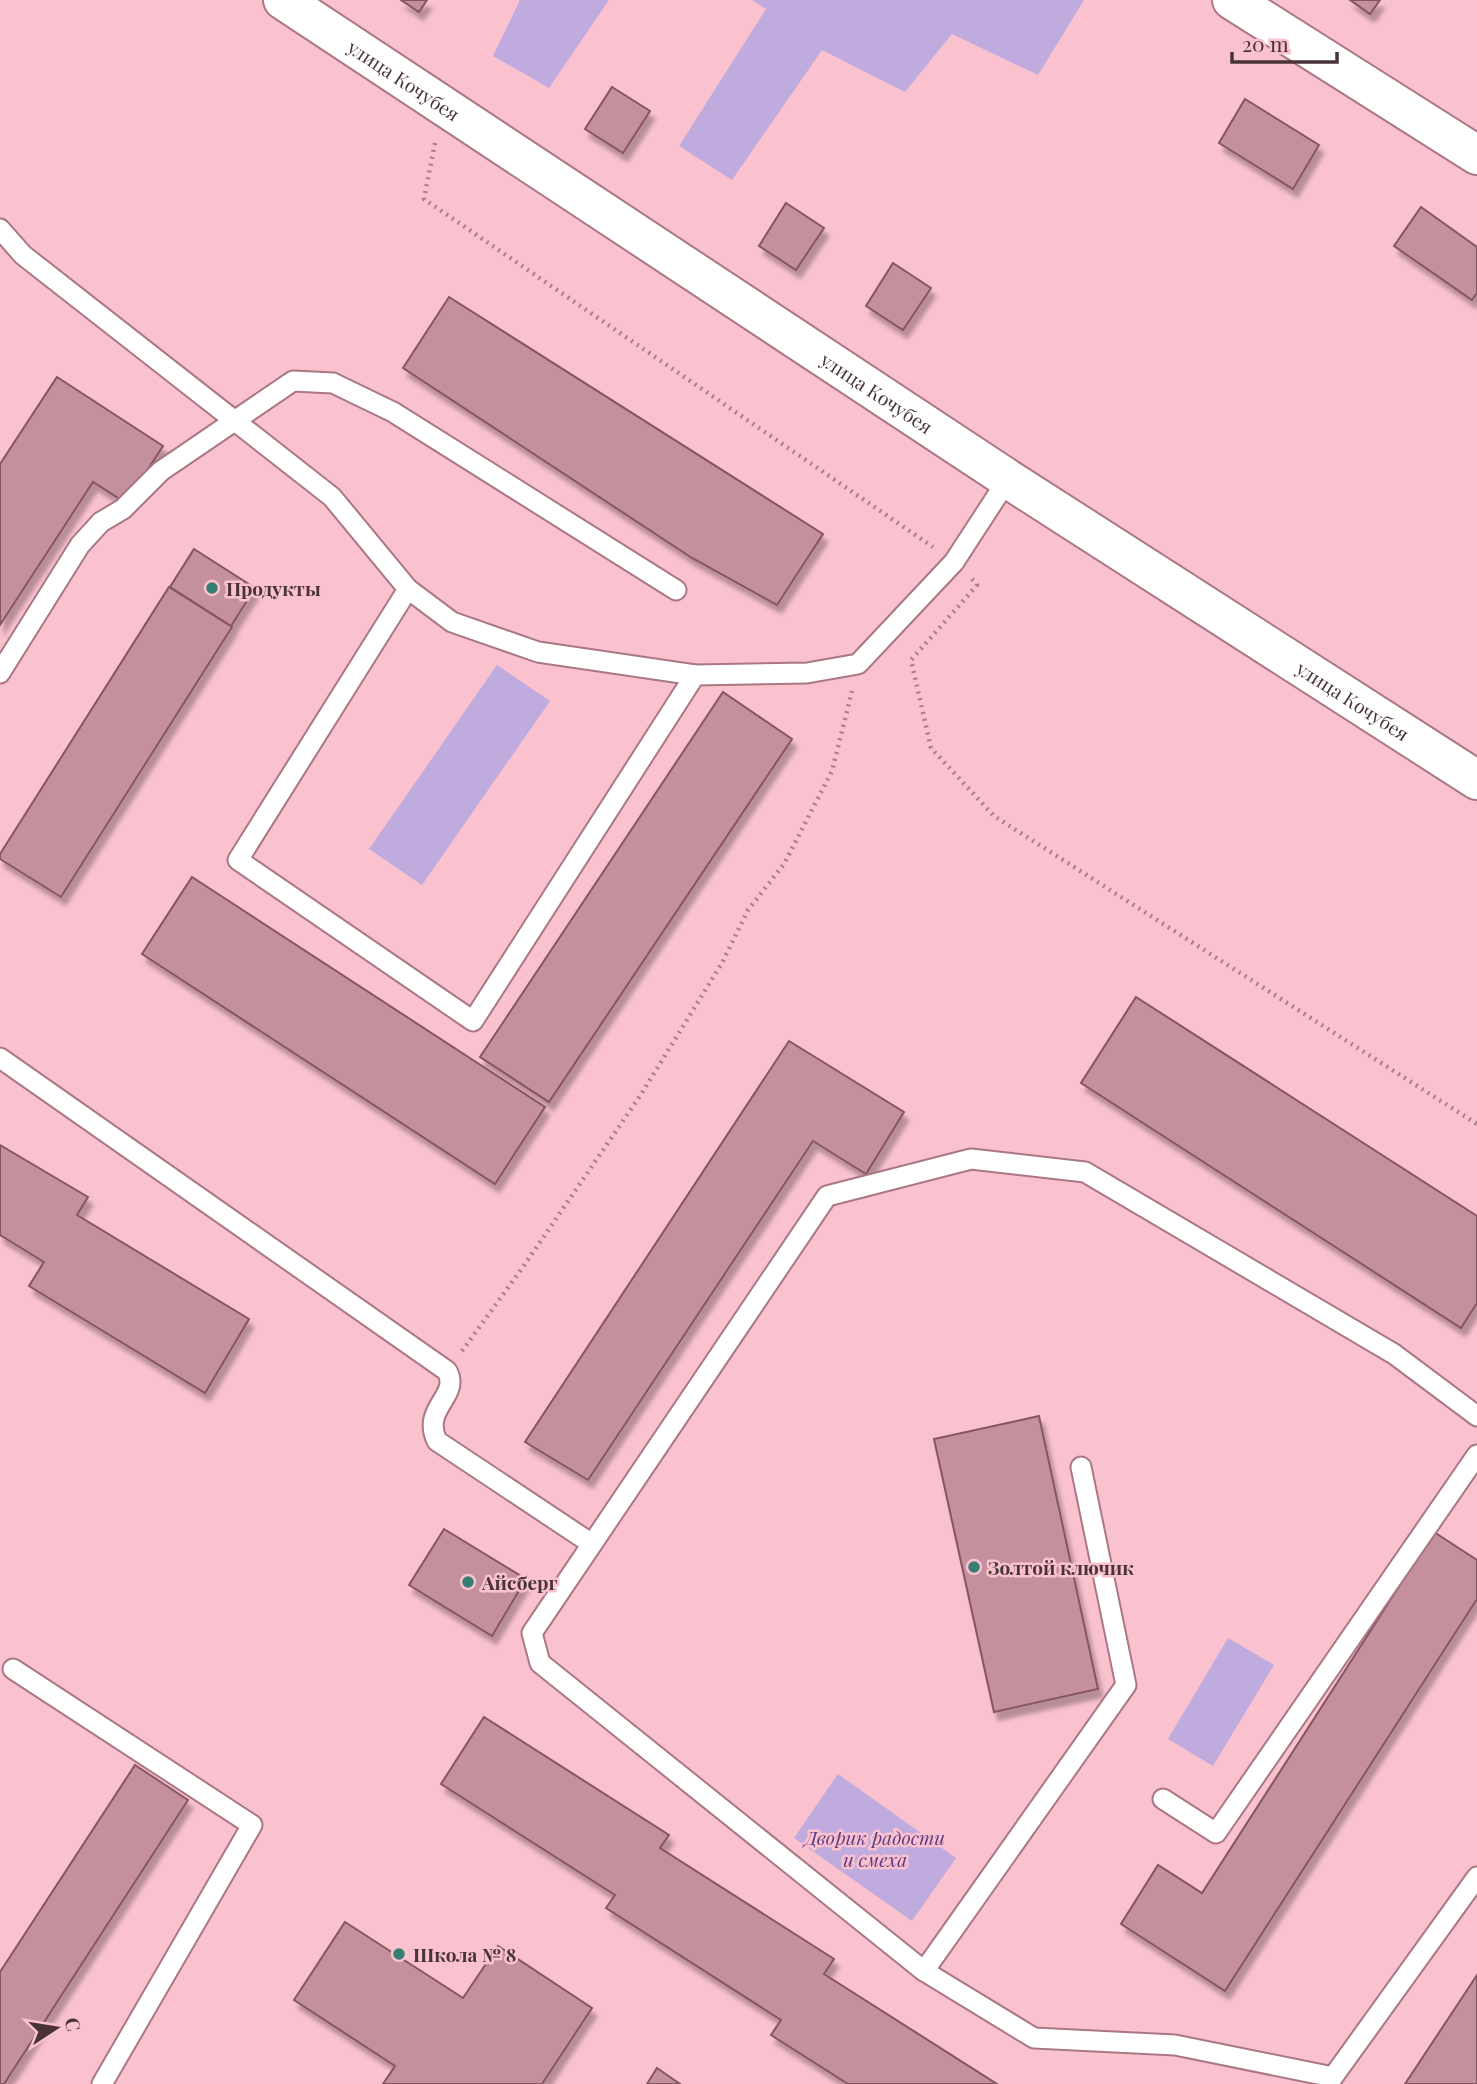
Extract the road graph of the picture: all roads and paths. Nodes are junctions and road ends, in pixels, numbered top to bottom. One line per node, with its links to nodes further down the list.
1 (283, 0): 7 (street, улица Кочубея)
2 (1232, 0): 3 (street)
3 (1477, 155)
4 (424, 199): 8 (path)
5 (0, 229): 6 (lane)
6 (234, 423): 9 (lane); 10 (lane); 12 (lane)
7 (1008, 479): 8 (lane); 14 (street, улица Кочубея)
8 (954, 562): 11 (lane); 16 (path)
9 (408, 589): 13 (lane); 13 (lane)
10 (676, 590)
11 (858, 664): 13 (lane); 17 (path)
12 (0, 673)
13 (695, 675)
14 (1477, 780)
15 (0, 1058): 17 (lane)
16 (1477, 1124)
17 (447, 1371): 21 (lane)
18 (1477, 1416): 21 (lane)
19 (1477, 1455): 23 (lane)
20 (1081, 1467): 25 (lane)
21 (592, 1544): 25 (lane)
22 (13, 1669): 27 (lane)
23 (1163, 1799)
24 (1477, 1877): 26 (lane)
25 (925, 1970): 26 (lane)
26 (1327, 2080)
27 (102, 2084)

